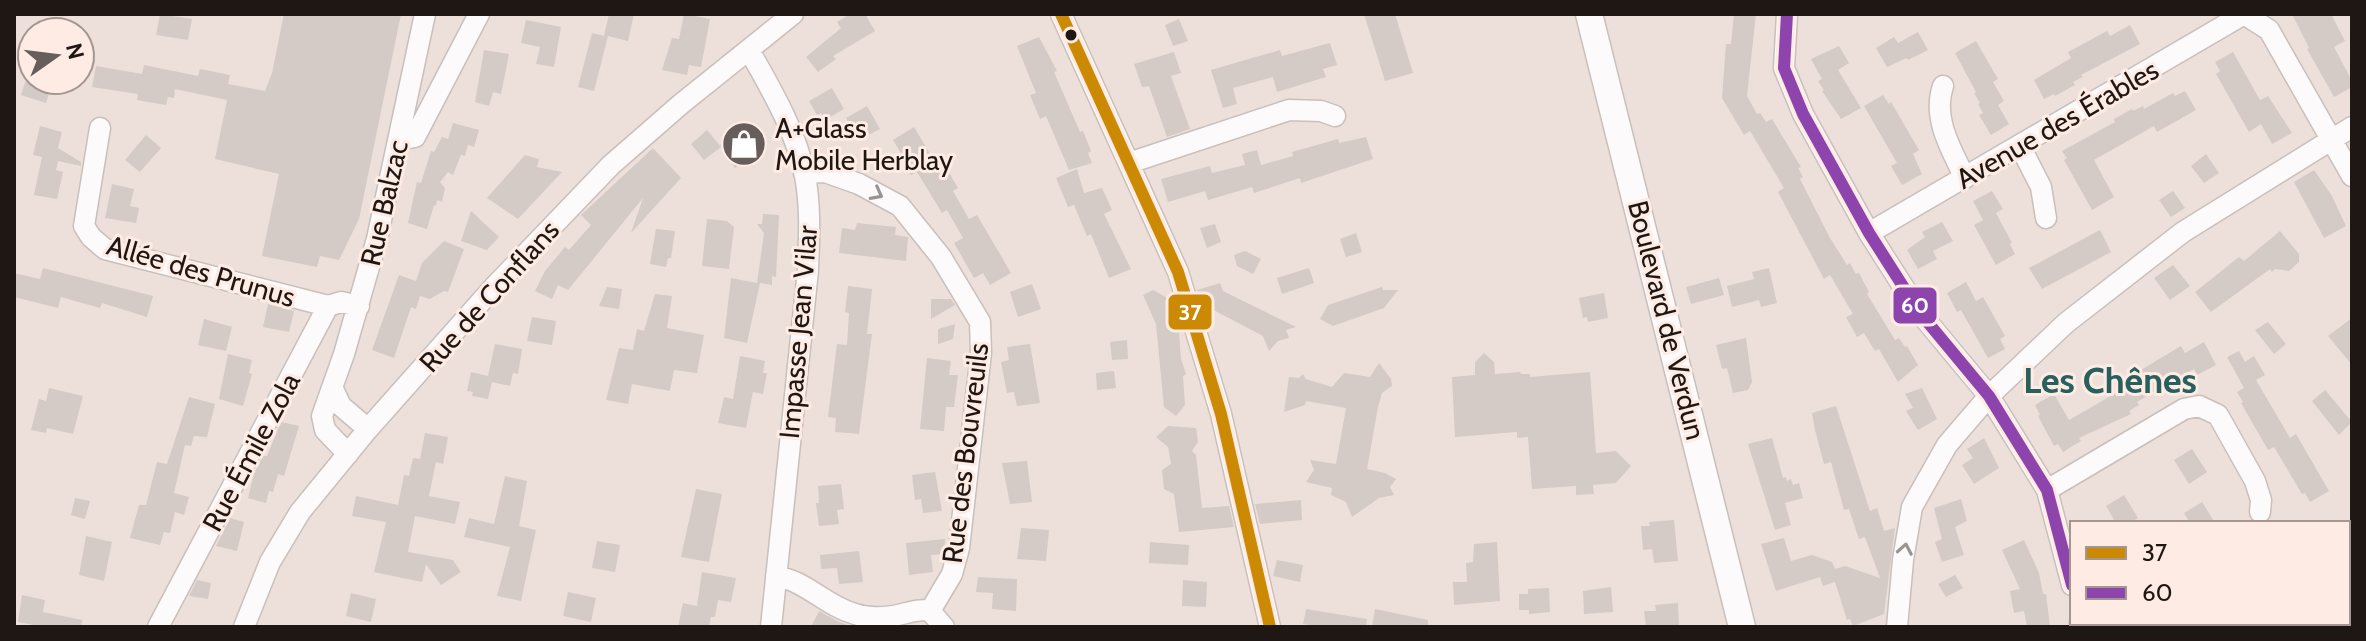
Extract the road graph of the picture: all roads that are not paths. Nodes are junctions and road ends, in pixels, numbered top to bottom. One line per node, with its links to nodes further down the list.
1 (425, 14): 14 (street, Rue Balzac)
2 (479, 14): 14 (street)
3 (793, 14): 8 (street, Rue de Conflans)
4 (1061, 14): 16 (street)
5 (1589, 14): 38 (main road, Boulevard de Verdun)
6 (1787, 14): 21 (street)
7 (2244, 14): 13 (street); 15 (street, Avenue des Érables)
8 (749, 50): 17 (street, Impasse Jean Vilar); 26 (street, Rue de Conflans)
9 (1943, 86): 19 (street)
10 (1335, 116): 16 (street)
11 (2352, 127): 13 (street)
12 (100, 128): 22 (street, Allée des Prunus)
13 (2331, 139): 18 (street); 25 (street)
14 (398, 140): 23 (street, Rue Balzac)
15 (2020, 146): 19 (street, Avenue des Érables); 20 (street)
16 (1129, 163): 37 (street)
17 (804, 173): 30 (street, Impasse Jean Vilar); 32 (street, Rue des Bouvreuils, one-way to 32)
18 (2352, 176)
19 (1965, 178): 21 (street, Avenue des Érables)
20 (2046, 218)
21 (1869, 233): 25 (street)
22 (328, 306): 23 (street); 33 (street, Rue Émile Zola)
23 (359, 306): 24 (street, Rue Balzac)
24 (333, 389): 26 (street); 27 (street, Rue Balzac)
25 (1989, 396): 28 (street); 39 (street, one-way to 25)
26 (368, 429): 27 (street, Rue de Conflans)
27 (348, 454): 34 (street, Rue de Conflans)
28 (2047, 490): 29 (street); 31 (street)
29 (2260, 512)
30 (776, 576): 32 (street); 35 (street, Impasse Jean Vilar)
31 (2070, 577)
32 (930, 611): 36 (street)
33 (158, 627)
34 (244, 627)
35 (771, 627)
36 (944, 627)
37 (1270, 627)
38 (1742, 627)
39 (1897, 627)

